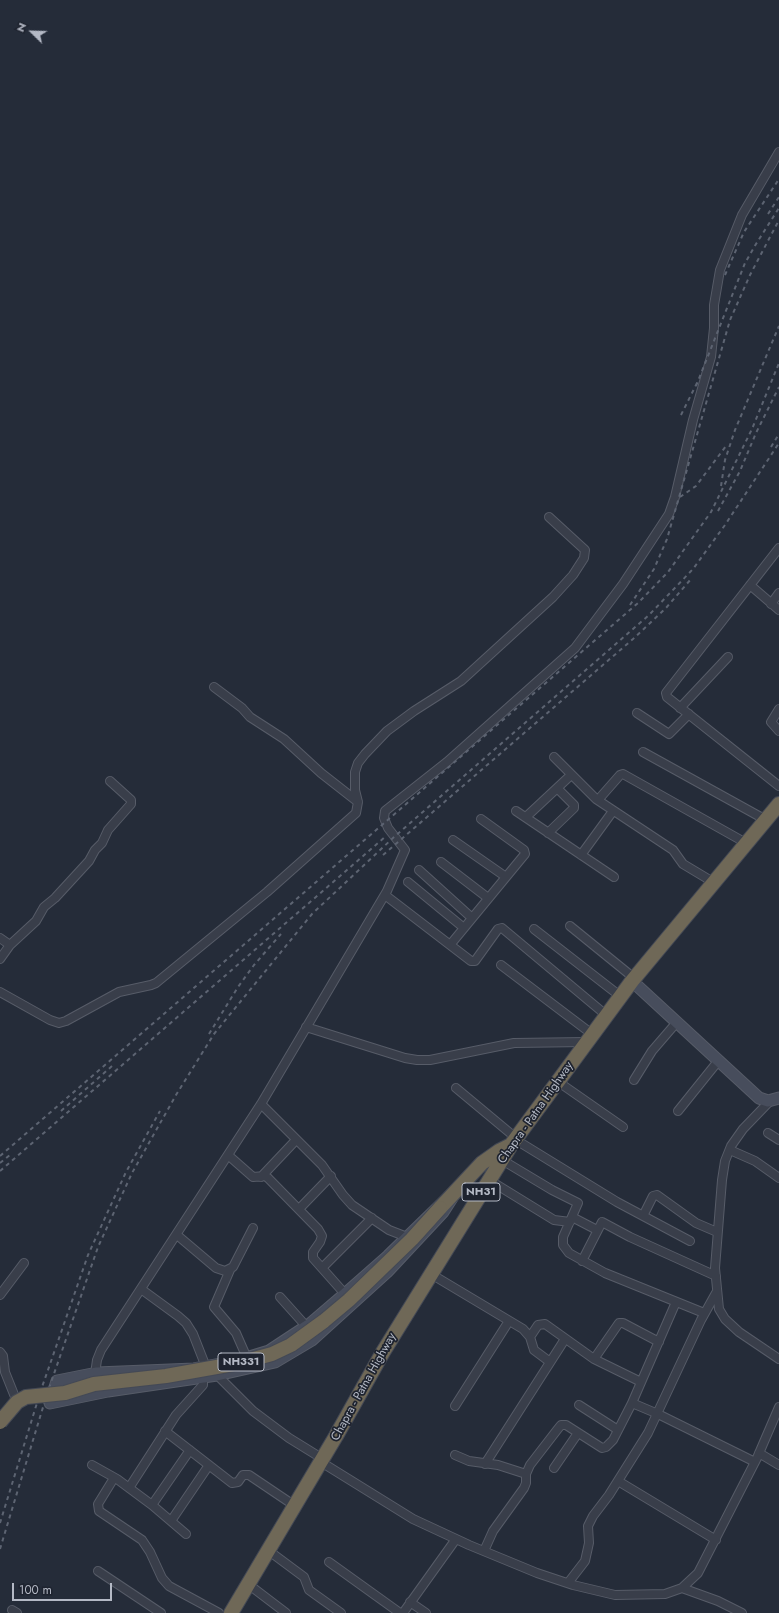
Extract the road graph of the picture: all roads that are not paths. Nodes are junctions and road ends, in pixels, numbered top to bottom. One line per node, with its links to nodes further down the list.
1 (779, 152): 39 (street)
2 (549, 517): 22 (street)
3 (779, 548): 4 (street)
4 (750, 585): 6 (street); 10 (street)
5 (779, 593): 6 (street)
6 (772, 604): 7 (street)
7 (779, 610)
8 (728, 657): 10 (street)
9 (214, 687): 22 (street)
10 (680, 708): 13 (street)
11 (779, 709): 14 (street)
12 (637, 713): 13 (street)
13 (688, 714): 19 (street)
14 (779, 731)
15 (643, 752): 28 (street)
16 (554, 757): 17 (street)
17 (571, 775): 20 (street); 21 (street)
18 (110, 781): 46 (street)
19 (779, 786)
20 (557, 788): 26 (street); 29 (street)
21 (598, 800): 24 (street); 31 (street)
22 (358, 802): 51 (street)
23 (779, 804): 28 (highway, Chapra - Patna Highway / NH31)
24 (613, 810): 32 (street); 38 (street)
25 (516, 811): 26 (street)
26 (526, 818): 29 (street)
27 (481, 820): 35 (street)
28 (766, 820): 31 (highway, Chapra - Patna Highway / NH31)
29 (548, 832): 32 (street)
30 (453, 840): 35 (street)
31 (746, 844): 38 (highway, Chapra - Patna Highway / NH31)
32 (581, 855): 36 (street)
33 (441, 862): 40 (street)
34 (419, 870): 41 (street)
35 (506, 877): 40 (street)
36 (614, 878)
37 (408, 882): 43 (street)
38 (713, 882): 50 (highway, Chapra - Patna Highway / NH31)
39 (385, 896): 47 (street); 55 (street)
40 (488, 898): 41 (street)
41 (472, 918): 43 (street)
42 (570, 926): 50 (street)
43 (464, 928): 47 (street)
44 (534, 929): 52 (street)
45 (0, 938): 46 (street)
46 (10, 945): 48 (street)
47 (450, 945): 53 (street)
48 (0, 959)
49 (502, 965): 56 (street)
50 (633, 980): 52 (highway, Chapra - Patna Highway / NH31); 54 (street)
51 (0, 992)
52 (620, 996): 53 (highway, Chapra - Patna Highway / NH31)
53 (606, 1016): 56 (highway, Chapra - Patna Highway / NH31)
54 (677, 1022): 57 (street); 58 (street)
55 (306, 1027): 56 (street); 62 (street)
56 (589, 1038): 59 (highway, Chapra - Patna Highway / NH31)
57 (719, 1060): 61 (street); 63 (street)
58 (634, 1080)
59 (557, 1081): 64 (street); 68 (highway, Chapra - Patna Highway / NH31)
60 (456, 1088): 68 (street)
61 (775, 1100): 69 (street)
62 (261, 1104): 66 (street); 70 (street)
63 (678, 1110)
64 (623, 1126)
65 (768, 1133): 67 (street)
66 (296, 1140): 72 (street); 73 (street)
67 (779, 1140)
68 (514, 1141): 71 (highway, Chapra - Patna Highway / NH31); 76 (highway, NH331); 78 (street)
69 (730, 1150): 74 (street); 83 (street)
70 (228, 1155): 73 (street); 84 (street)
71 (502, 1160): 75 (highway, Chapra - Patna Highway / NH31); 80 (street)
72 (331, 1176): 77 (street); 79 (street)
73 (261, 1177): 77 (street)
74 (779, 1178)
75 (489, 1180): 80 (street); 91 (highway, Chapra - Patna Highway / NH31)
76 (459, 1187): 85 (street); 112 (street); 122 (highway, NH331, bridge)
77 (299, 1209): 89 (street)
78 (643, 1216): 83 (street); 86 (street)
79 (372, 1218): 85 (street); 89 (street)
80 (571, 1219): 82 (street); 87 (street)
81 (253, 1228): 90 (street)
82 (597, 1230): 87 (street); 92 (street)
83 (717, 1232): 92 (street)
84 (177, 1235): 90 (street); 93 (street)
85 (407, 1237): 96 (street)
86 (690, 1241)
87 (582, 1261): 98 (street)
88 (24, 1263): 95 (street)
89 (322, 1268): 96 (street)
90 (230, 1270): 106 (street)
91 (430, 1274): 100 (street); 130 (highway, Chapra - Patna Highway / NH31)
92 (716, 1276): 94 (street)
93 (142, 1289): 110 (street); 111 (street)
94 (716, 1293): 99 (street); 108 (street)
95 (0, 1294)
96 (345, 1294): 101 (street)
97 (280, 1297): 101 (street)
98 (676, 1302): 99 (street); 104 (street)
99 (704, 1314): 121 (street)
100 (509, 1321): 102 (street); 118 (street)
101 (306, 1326): 106 (street)
102 (530, 1337): 103 (street); 109 (street)
103 (565, 1339): 107 (street); 109 (street)
104 (659, 1342): 107 (street); 113 (street)
105 (0, 1352): 114 (street)
106 (247, 1358): 110 (street)
107 (594, 1359): 113 (street)
108 (779, 1359)
109 (550, 1362): 132 (street)
110 (205, 1371): 111 (street); 112 (street); 115 (street); 124 (street)
111 (95, 1374): 115 (street)
112 (217, 1374): 130 (street)
113 (641, 1382): 116 (street)
114 (15, 1397): 115 (street); 120 (street)
115 (47, 1400): 123 (street)
116 (632, 1403): 121 (street); 125 (street)
117 (579, 1405): 125 (street)
118 (455, 1406)
119 (779, 1407): 128 (street)
120 (0, 1414)
121 (658, 1414): 131 (street); 139 (street)
122 (0, 1422)
123 (0, 1427)
124 (165, 1430): 127 (street); 140 (street)
125 (618, 1430): 126 (street)
126 (578, 1434): 136 (street); 137 (street)
127 (190, 1450): 134 (street); 141 (street)
128 (760, 1453): 131 (street); 135 (street)
129 (455, 1455): 132 (street)
130 (322, 1461): 142 (highway, Chapra - Patna Highway / NH31); 145 (street)
131 (755, 1462): 146 (street)
132 (485, 1464): 137 (street)
133 (92, 1465): 138 (street)
134 (209, 1465): 142 (street); 143 (street)
135 (779, 1465)
136 (554, 1468)
137 (526, 1474): 148 (street)
138 (114, 1478): 140 (street); 156 (street)
139 (618, 1481): 146 (street); 151 (street)
140 (129, 1488): 141 (street)
141 (152, 1505): 143 (street)
142 (295, 1506): 147 (highway, Chapra - Patna Highway / NH31)
143 (171, 1521): 144 (street)
144 (186, 1534)
145 (456, 1540): 148 (street); 154 (street)
146 (716, 1540): 153 (street)
147 (269, 1550): 152 (highway, Chapra - Patna Highway / NH31); 159 (street)
148 (484, 1551): 151 (street)
149 (329, 1562): 160 (street)
150 (98, 1571): 155 (street)
151 (568, 1583): 153 (street)
152 (248, 1584): 157 (highway, Chapra - Patna Highway / NH31); 158 (street)
153 (682, 1588): 162 (street)
154 (410, 1602): 160 (street); 161 (street)
155 (161, 1613)
156 (218, 1613)
157 (231, 1613)
158 (286, 1613)
159 (342, 1613)
160 (401, 1613)
161 (426, 1613)
162 (742, 1613)

